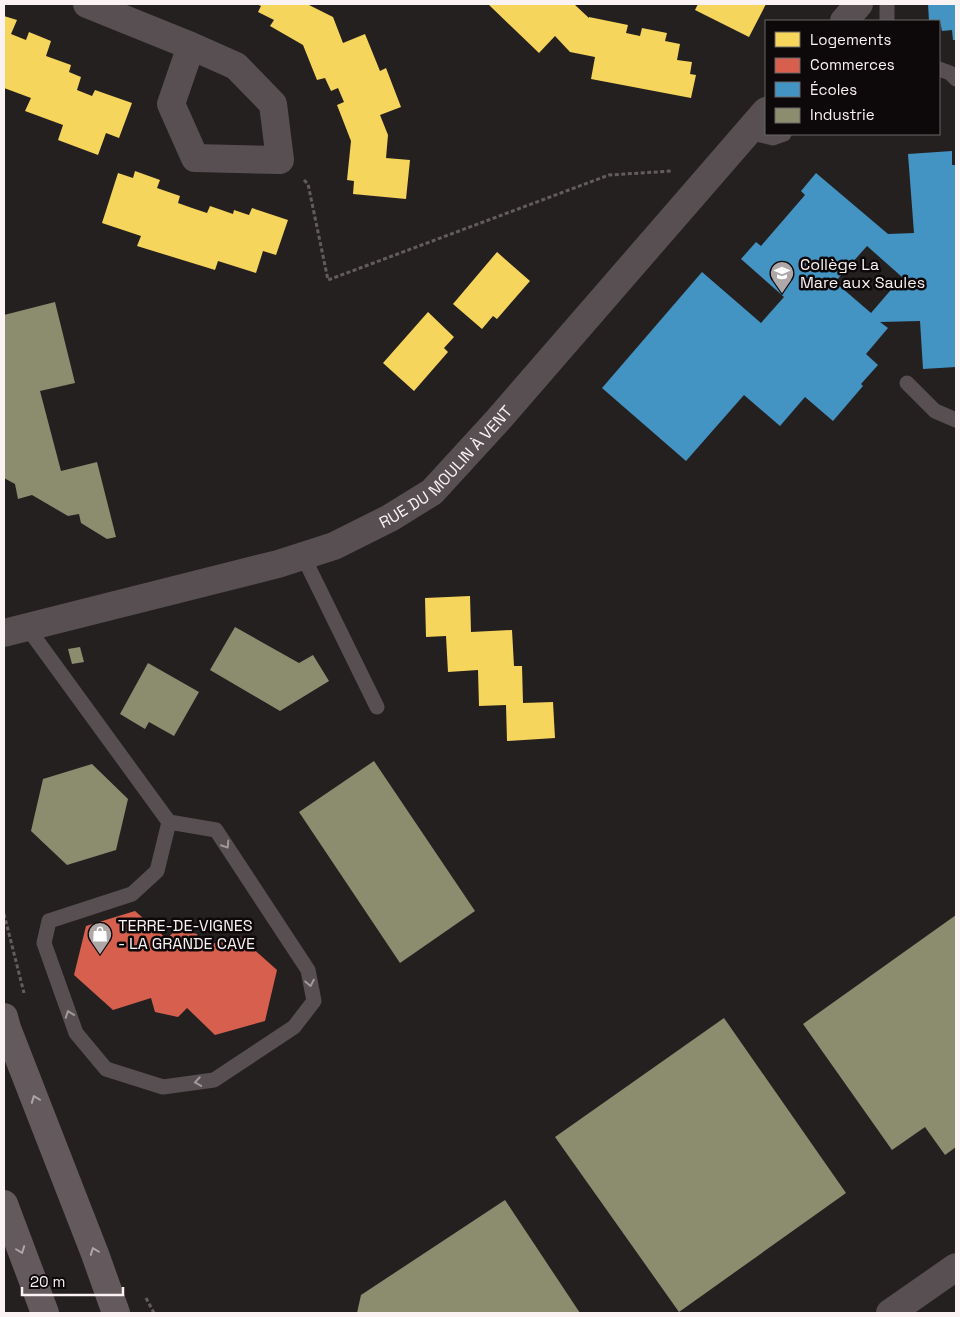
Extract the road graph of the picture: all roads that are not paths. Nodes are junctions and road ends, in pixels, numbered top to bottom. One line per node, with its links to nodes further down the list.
1 (87, 4): 6 (street)
2 (859, 4): 4 (street)
3 (887, 4): 5 (lane)
4 (845, 20)
5 (887, 20)
6 (191, 46): 6 (street)
7 (940, 69): 8 (lane)
8 (956, 79)
9 (765, 112): 10 (street, RUE DU MOULIN À VENT)
10 (748, 132): 11 (lane); 14 (street, RUE DU MOULIN À VENT)
11 (781, 135)
12 (908, 383): 13 (lane)
13 (956, 420)
14 (303, 556): 15 (street, RUE DU MOULIN À VENT); 16 (lane)
15 (15, 630): 17 (lane)
16 (377, 707)
17 (169, 822): 17 (lane, one-way to 17)
18 (4, 1017): 22 (street, one-way to 18)
19 (4, 1204): 21 (street, one-way to 21)
20 (956, 1267): 23 (street)
21 (45, 1313)
22 (116, 1313)
23 (890, 1313)

